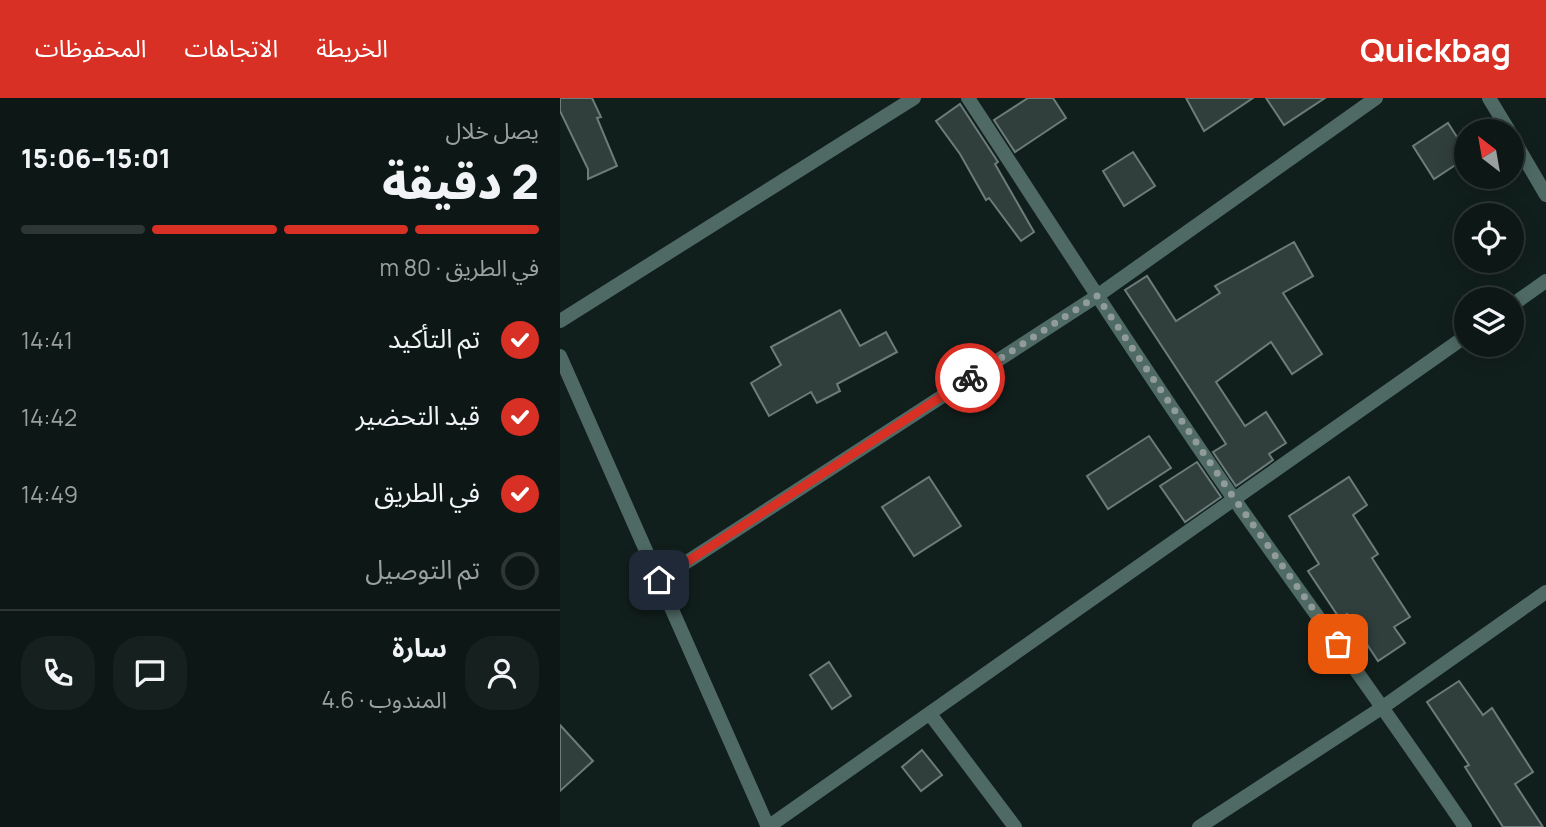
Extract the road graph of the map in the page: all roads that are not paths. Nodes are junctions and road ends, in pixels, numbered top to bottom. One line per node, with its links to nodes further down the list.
1 (915, 98): 11 (street)
2 (968, 98): 9 (street)
3 (1376, 98): 9 (street)
4 (1489, 98): 5 (street)
5 (1502, 119)
6 (1524, 157): 7 (street)
7 (1546, 195)
8 (1546, 281): 10 (street)
9 (1097, 296): 14 (street); 15 (street)
10 (1524, 297)
11 (560, 321)
12 (1454, 344): 14 (street)
13 (560, 356): 15 (street)
14 (1234, 498): 17 (street); 18 (street)
15 (659, 580): 19 (street)
16 (1546, 592): 17 (street)
17 (1383, 707): 21 (street); 22 (street)
18 (930, 714): 19 (street); 20 (street)
19 (768, 827)
20 (1015, 827)
21 (1199, 827)
22 (1465, 827)

